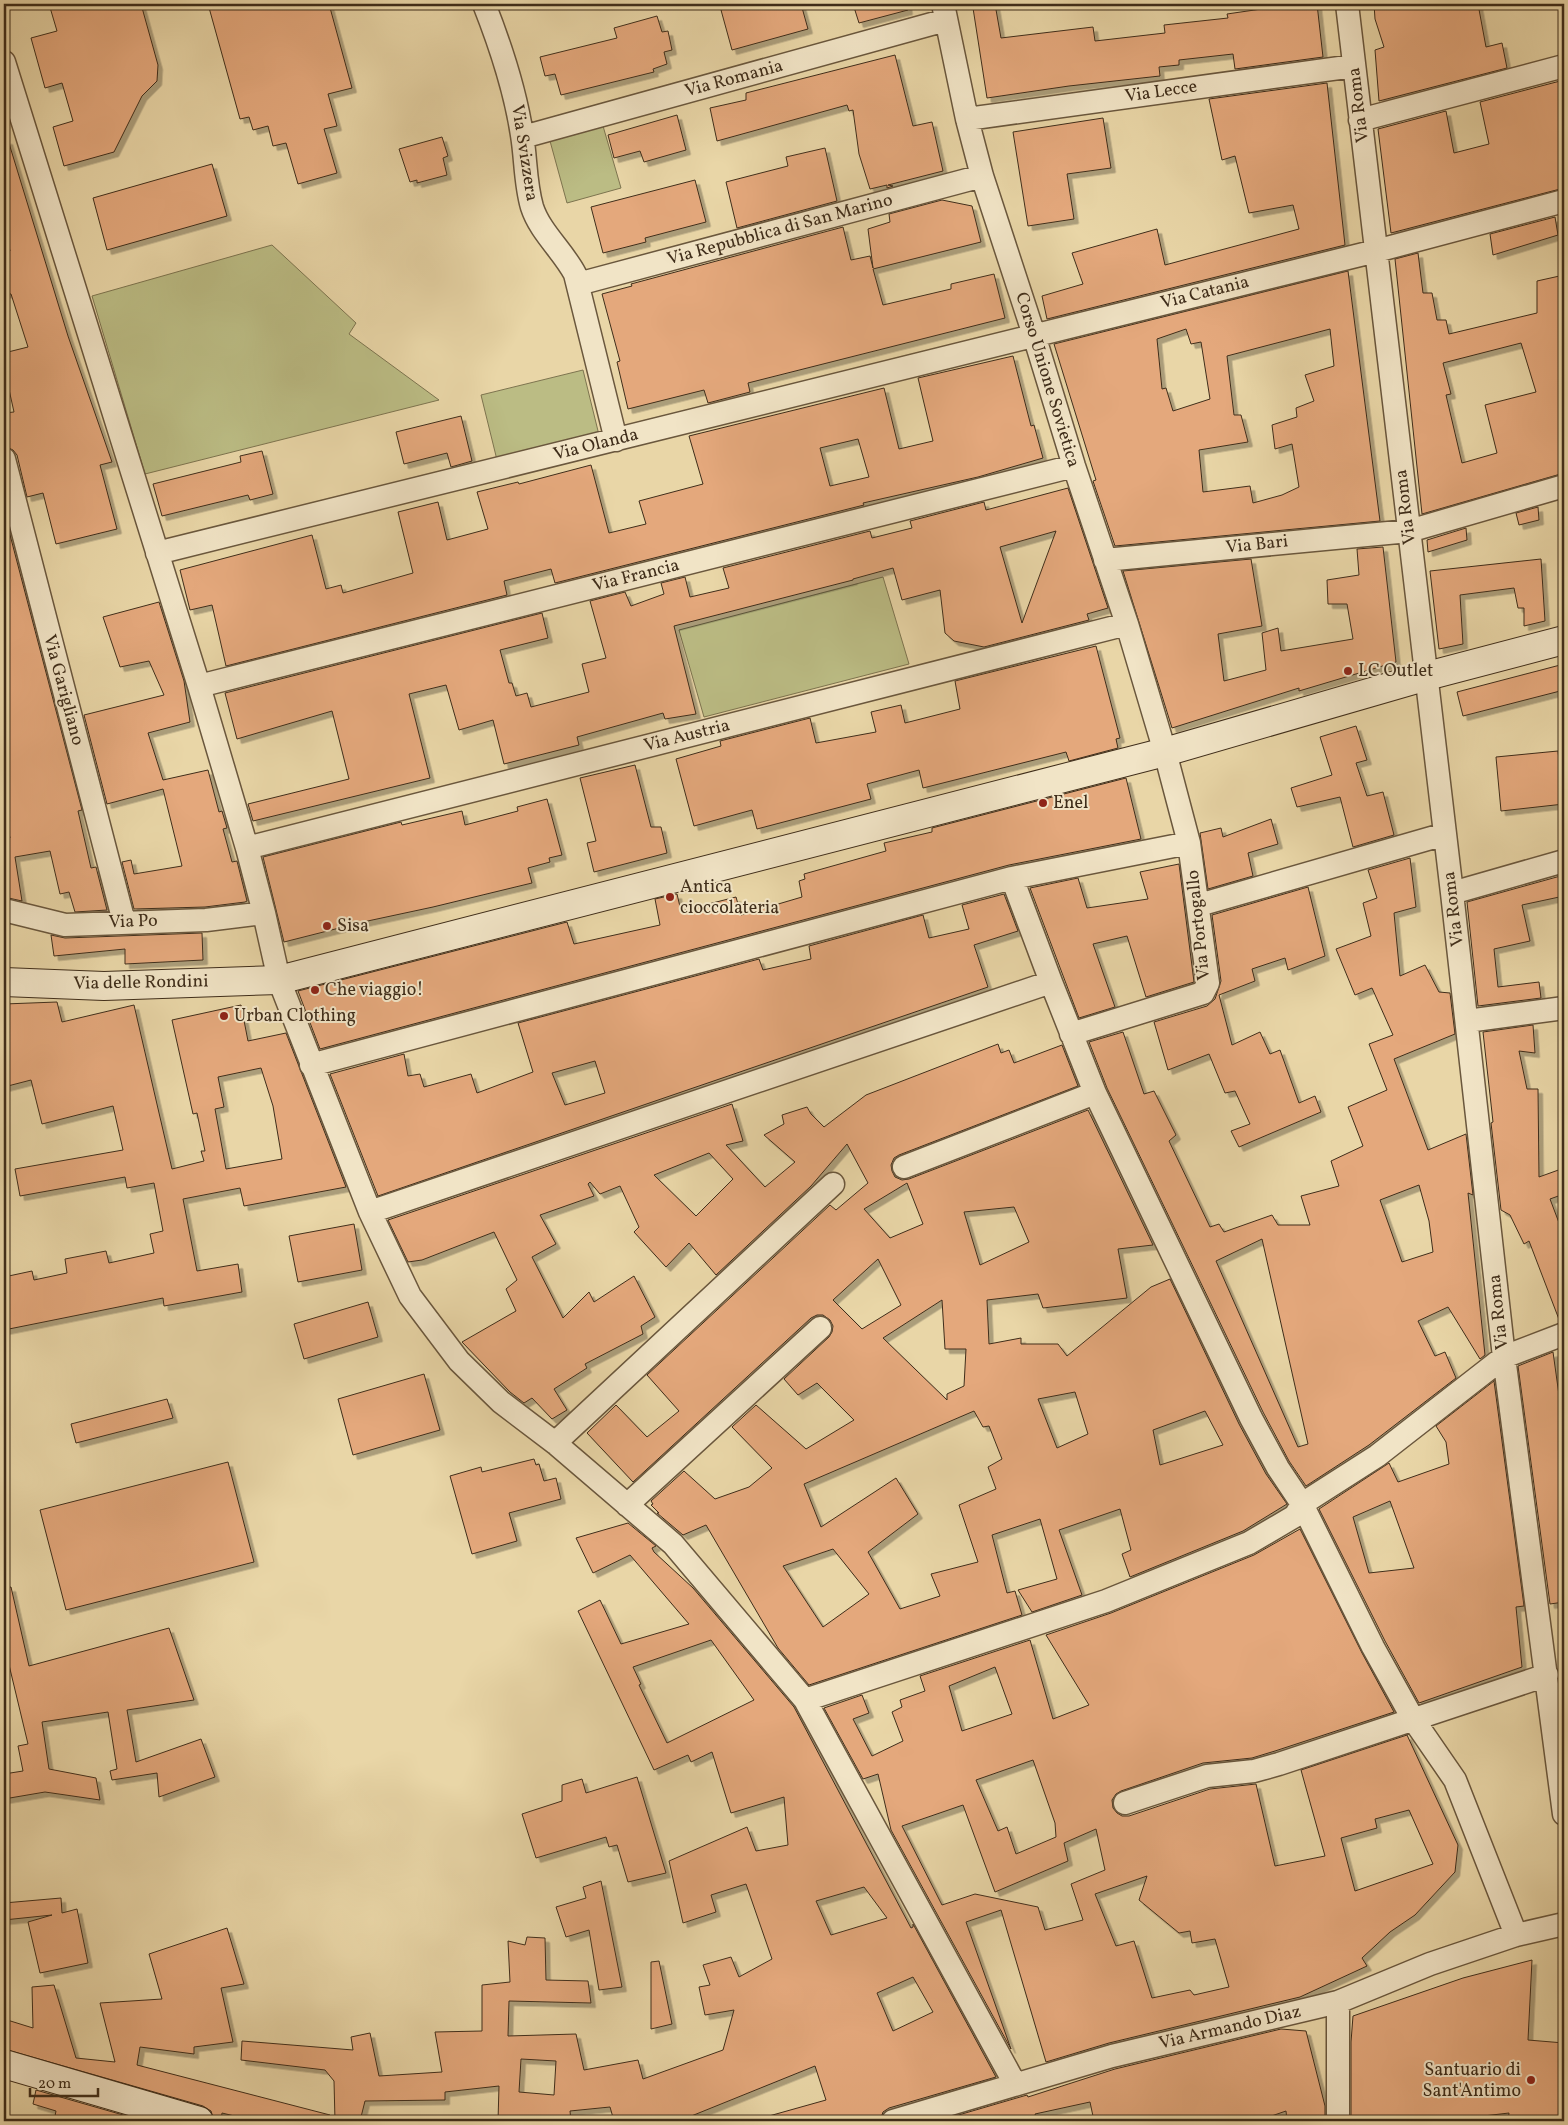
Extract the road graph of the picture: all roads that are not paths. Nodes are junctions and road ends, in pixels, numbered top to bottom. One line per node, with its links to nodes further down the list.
1 (484, 4): 9 (street, Via Svizzera)
2 (1347, 4): 5 (street, Via Roma)
3 (945, 12): 7 (street, Corso Unione Sovietica); 9 (street, Via Romania)
4 (4, 62): 20 (street)
5 (1354, 66): 7 (street, Via Lecce); 8 (street, Via Roma)
6 (1564, 66): 8 (street)
7 (967, 119): 10 (street, Corso Unione Sovietica)
8 (1360, 120): 12 (street, Via Roma)
9 (523, 137): 13 (street, Via Svizzera)
10 (982, 176): 13 (street, Via Repubblica di San Marino); 14 (street, Corso Unione Sovietica)
11 (1564, 201): 12 (street, Via Catania)
12 (1376, 251): 14 (street, Via Catania); 19 (street, Via Roma)
13 (578, 284): 15 (street, Via Svizzera)
14 (1034, 335): 15 (street, Via Olanda); 17 (street, Corso Unione Sovietica)
15 (616, 440): 20 (street, Via Olanda)
16 (4, 459): 36 (street, Via Garigliano)
17 (1074, 466): 21 (street, Corso Unione Sovietica); 25 (street, Via Francia)
18 (1564, 486): 19 (street, Via Bari)
19 (1409, 531): 21 (street, Via Bari); 24 (street, Via Roma)
20 (157, 553): 25 (street)
21 (1105, 560): 22 (street, Corso Unione Sovietica)
22 (1127, 624): 26 (street, Corso Unione Sovietica); 29 (street, Via Austria)
23 (1564, 640): 24 (street, Via delle Rondini)
24 (1427, 676): 26 (street, Via delle Rondini); 27 (street, Via Roma)
25 (198, 686): 29 (street)
26 (1165, 752): 28 (street, Via Portogallo); 37 (street, Via delle Rondini)
27 (1445, 834): 32 (street, Via Roma); 33 (street)
28 (1189, 843): 31 (street); 33 (street, Via Portogallo)
29 (246, 848): 35 (street)
30 (1564, 861): 32 (street)
31 (1012, 878): 39 (street); 43 (street)
32 (1452, 893): 41 (street, Via Roma)
33 (1199, 905): 42 (street, Via Portogallo)
34 (4, 910): 36 (street, Via Po)
35 (264, 913): 36 (street, Via Po); 37 (street)
36 (124, 922)
37 (279, 980): 38 (street, Via delle Rondini); 43 (street)
38 (4, 982)
39 (1051, 982): 42 (street); 47 (street)
40 (1564, 1008): 41 (street)
41 (1467, 1021): 50 (street, Via Roma)
42 (1071, 1034): 44 (street)
43 (312, 1065): 47 (street)
44 (1096, 1093): 45 (street); 52 (street)
45 (904, 1167)
46 (833, 1184): 51 (street)
47 (370, 1212): 51 (street)
48 (820, 1328): 53 (street)
49 (1564, 1334): 50 (street)
50 (1504, 1357): 52 (street); 54 (street, Via Roma)
51 (555, 1443): 53 (street)
52 (1302, 1504): 55 (street); 56 (street)
53 (627, 1505): 55 (street)
54 (1547, 1675): 56 (street); 58 (street, Via Roma)
55 (806, 1700): 63 (street)
56 (1413, 1719): 57 (street); 60 (street)
57 (1125, 1803)
58 (1564, 1814)
59 (1564, 1924): 60 (street, Via Armando Diaz)
60 (1516, 1934): 61 (street, Via Armando Diaz)
61 (1338, 2002): 63 (street, Via Armando Diaz); 66 (street)
62 (4, 2064): 64 (street)
63 (1015, 2084): 65 (street, Via Armando Diaz)
64 (199, 2121)
65 (893, 2121)
66 (1338, 2121)

